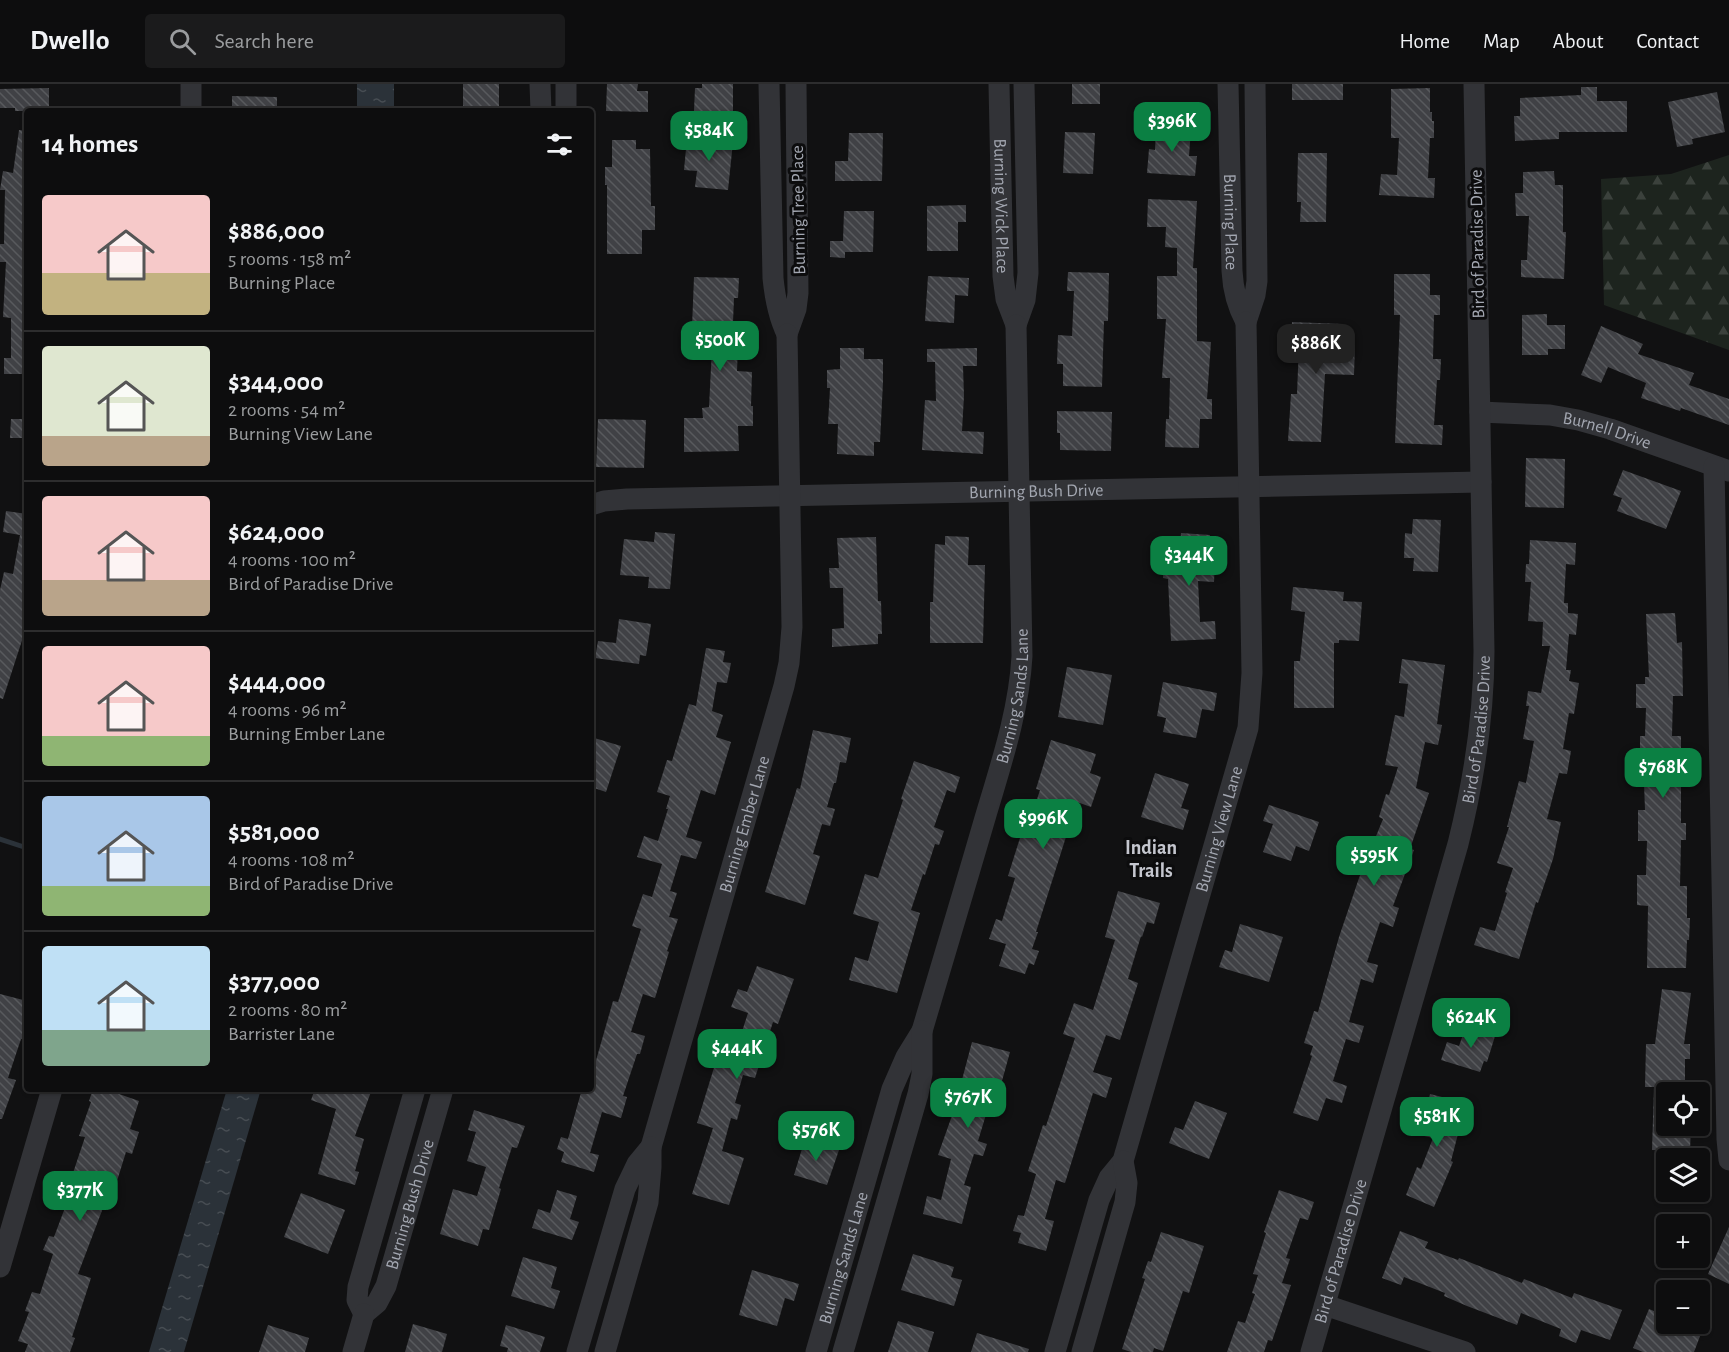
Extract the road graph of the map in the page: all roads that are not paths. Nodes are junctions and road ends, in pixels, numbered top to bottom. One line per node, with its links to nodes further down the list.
1 (191, 84): 11 (street)
2 (540, 84): 12 (street)
3 (566, 84): 13 (street)
4 (769, 84): 16 (street, Burning Tree Place)
5 (796, 84): 16 (street, Burning Tree Place)
6 (999, 84): 15 (street, Burning Wick Place)
7 (1024, 84): 15 (street, Burning Wick Place)
8 (1228, 84): 14 (street, Burning Place)
9 (1254, 84): 14 (street, Burning Place)
10 (1474, 84): 17 (street, Bird of Paradise Drive)
11 (191, 108)
12 (541, 108)
13 (566, 108)
14 (1246, 322): 20 (street, Burning Place)
15 (1016, 325): 21 (street, Burning Wick Place)
16 (787, 334): 22 (street, Burning Tree Place)
17 (1480, 412): 18 (street, Burnell Drive); 19 (street, Bird of Paradise Drive)
18 (1721, 468): 24 (street)
19 (1481, 482): 20 (street, Burning Bush Drive); 34 (street, Bird of Paradise Drive)
20 (1249, 487): 21 (street, Burning Bush Drive); 31 (street, Burning View Lane)
21 (1019, 492): 22 (street, Burning Bush Drive); 26 (street, Burning Sands Lane)
22 (790, 496): 23 (street, Burning Bush Drive); 30 (street, Burning Ember Lane)
23 (594, 504)
24 (1724, 709): 25 (street)
25 (1726, 952): 32 (street)
26 (922, 1031): 39 (street, Burning Sands Lane); 40 (street, Burning Sands Lane)
27 (51, 1092): 33 (street)
28 (414, 1092): 35 (street, Burning Bush Drive)
29 (442, 1092): 35 (street, Burning Bush Drive)
30 (651, 1147): 37 (street, Burning Ember Lane); 38 (street, Burning Ember Lane)
31 (1123, 1161): 41 (street, Burning View Lane); 42 (street, Burning View Lane)
32 (1729, 1161)
33 (0, 1267)
34 (1325, 1305): 43 (street, Bird of Paradise Drive); 44 (street)
35 (364, 1314): 36 (street, Burning Bush Drive)
36 (353, 1352)
37 (577, 1352)
38 (605, 1352)
39 (816, 1352)
40 (843, 1352)
41 (1055, 1352)
42 (1082, 1352)
43 (1311, 1352)
44 (1466, 1352)

